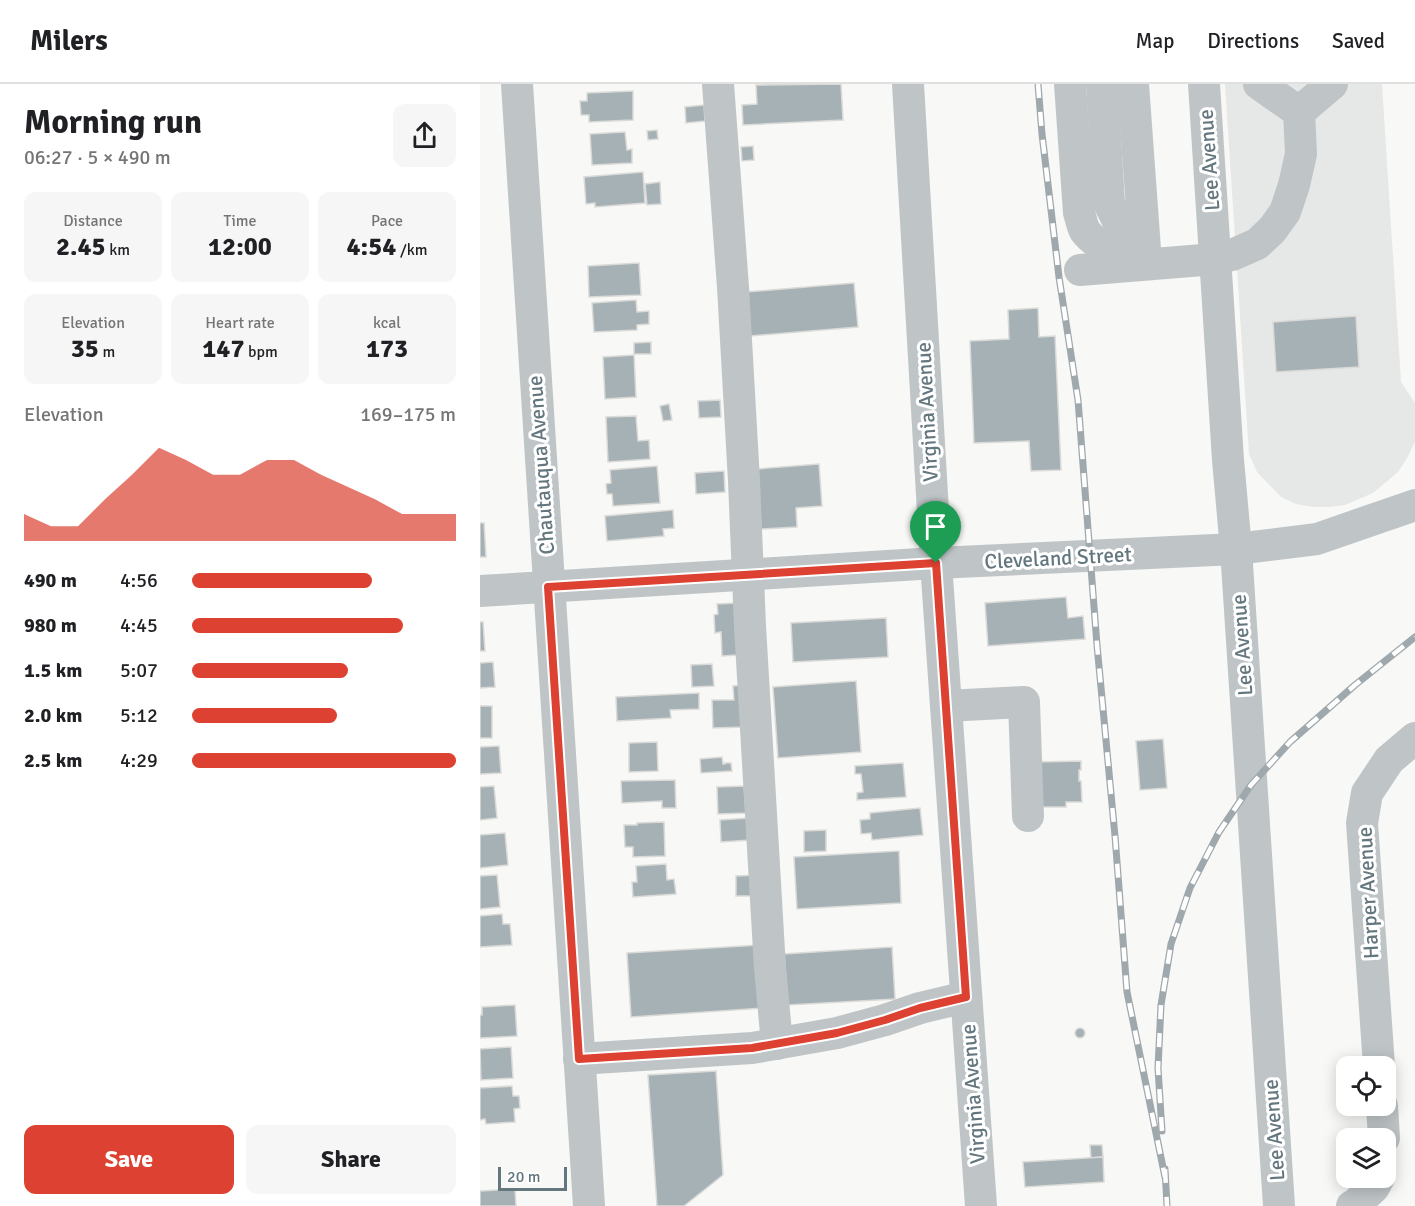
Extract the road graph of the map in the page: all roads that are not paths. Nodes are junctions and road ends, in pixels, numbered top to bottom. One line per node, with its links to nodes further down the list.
1 (517, 84): 19 (street, Chautauqua Avenue)
2 (718, 84): 18 (street)
3 (908, 84): 17 (street, Virginia Avenue)
4 (1070, 84): 13 (street)
5 (1086, 84): 13 (street)
6 (1102, 84): 13 (street)
7 (1117, 84): 13 (street)
8 (1133, 84): 13 (street)
9 (1148, 84): 13 (street)
10 (1204, 84): 12 (street, Lee Avenue)
11 (1295, 92): 12 (street)
12 (1215, 259): 13 (street); 16 (street, Lee Avenue)
13 (1152, 264): 14 (street)
14 (1080, 270)
15 (1415, 505): 16 (street, Cleveland Street)
16 (1236, 549): 17 (street, Cleveland Street); 31 (street, Lee Avenue)
17 (936, 563): 18 (street, Cleveland Street); 21 (street, Virginia Avenue)
18 (747, 575): 19 (street, Cleveland Street); 25 (street)
19 (548, 587): 20 (street, Cleveland Street); 27 (street, Chautauqua Avenue)
20 (480, 591)
21 (946, 706): 23 (street); 24 (street, Virginia Avenue)
22 (1415, 738): 26 (street, Harper Avenue)
23 (1028, 816)
24 (966, 997): 25 (street); 30 (street, Virginia Avenue)
25 (777, 1044): 27 (street)
26 (1378, 1056)
27 (579, 1059): 29 (street, Chautauqua Avenue)
28 (1372, 1188): 32 (street)
29 (589, 1206)
30 (981, 1206)
31 (1279, 1206)
32 (1352, 1206)

